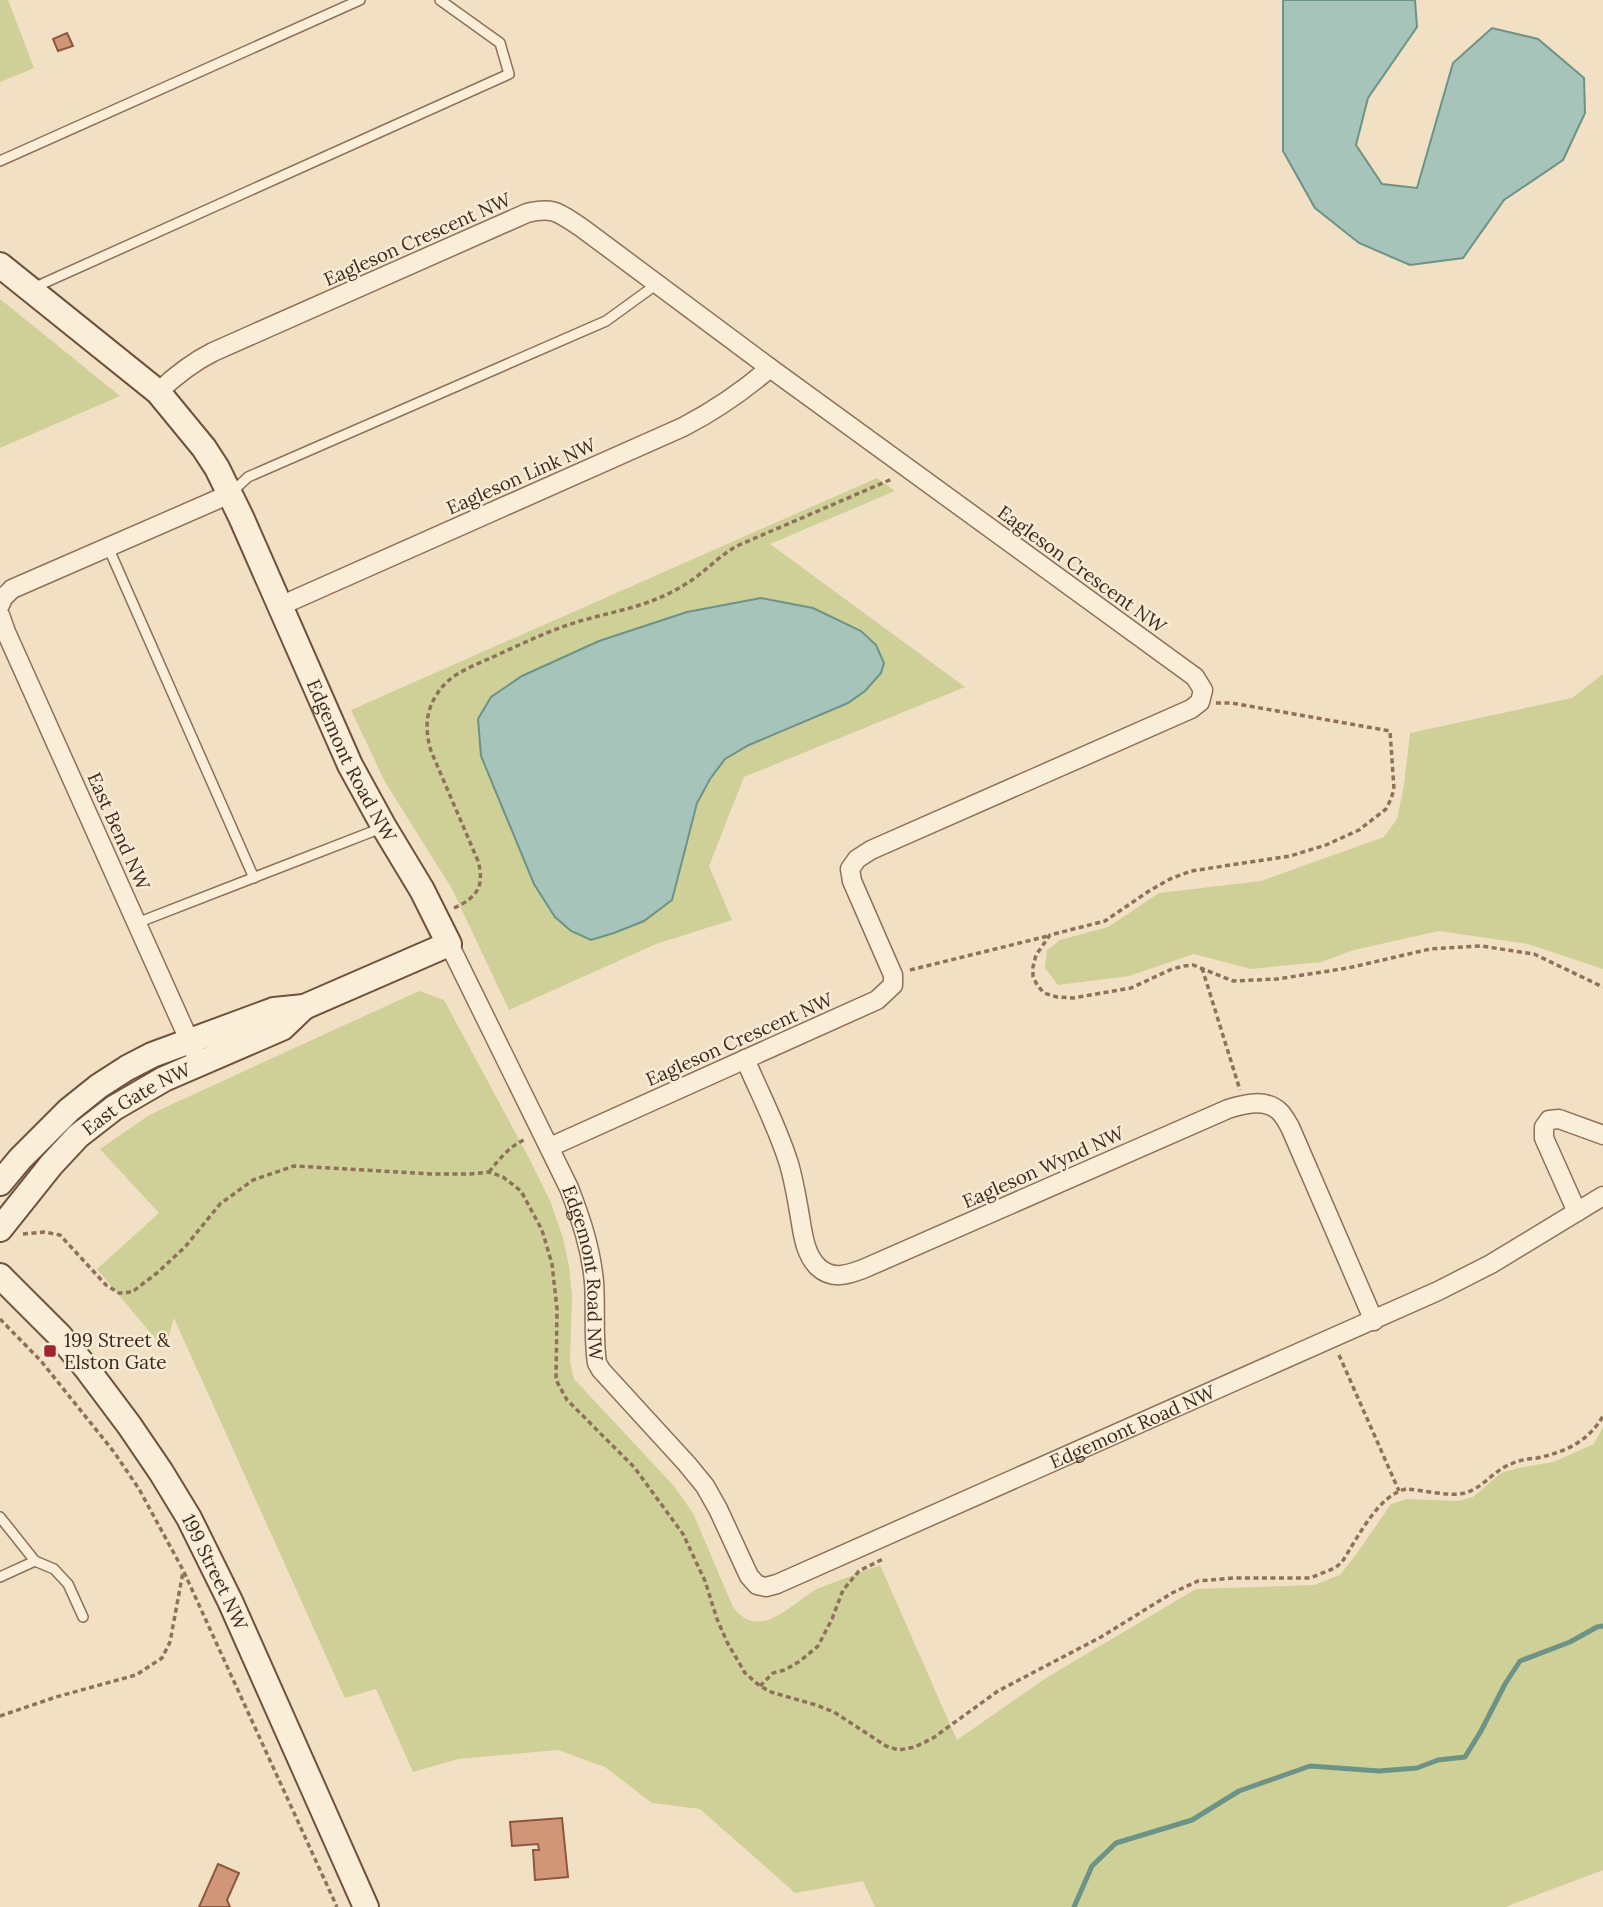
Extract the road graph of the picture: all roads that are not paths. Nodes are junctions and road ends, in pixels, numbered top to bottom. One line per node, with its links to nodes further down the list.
1 (360, 0): 3 (lane)
2 (440, 0): 6 (lane)
3 (0, 161)
4 (0, 265): 6 (street, Edgemont Road NW)
5 (657, 284): 7 (street, Eagleson Crescent NW); 8 (street, Eagleson Crescent NW); 9 (lane)
6 (31, 289): 8 (street, Edgemont Road NW)
7 (770, 368): 12 (street, Eagleson Link NW); 20 (street, Eagleson Crescent NW)
8 (158, 392): 9 (street, Edgemont Road NW)
9 (230, 494): 10 (street); 12 (street, Edgemont Road NW)
10 (108, 547): 11 (street); 15 (lane)
11 (0, 605)
12 (280, 606): 14 (street, Edgemont Road NW)
13 (0, 615): 16 (street, East Bend NW)
14 (384, 827): 15 (lane); 17 (street, Edgemont Road NW)
15 (254, 878): 16 (lane)
16 (137, 923): 19 (street, East Bend NW)
17 (449, 944): 18 (street, East Gate NW); 23 (street, Edgemont Road NW)
18 (304, 1007): 19 (street, East Gate NW); 21 (street, East Gate NW)
19 (189, 1041): 21 (street, East Bend NW); 24 (street, East Gate NW)
20 (745, 1059): 23 (street, Eagleson Crescent NW); 29 (street, Eagleson Wynd NW)
21 (200, 1064): 27 (street, East Gate NW)
22 (1603, 1135): 26 (street)
23 (545, 1140): 29 (street, Edgemont Road NW)
24 (0, 1183)
25 (1603, 1196): 26 (street, Edgemont Road NW)
26 (1577, 1212): 29 (street, Edgemont Road NW)
27 (9, 1232)
28 (0, 1276): 34 (street, 199 Street NW)
29 (1374, 1321)
30 (0, 1517): 31 (lane)
31 (35, 1561): 32 (lane); 33 (lane)
32 (0, 1577)
33 (83, 1617)
34 (366, 1907)

